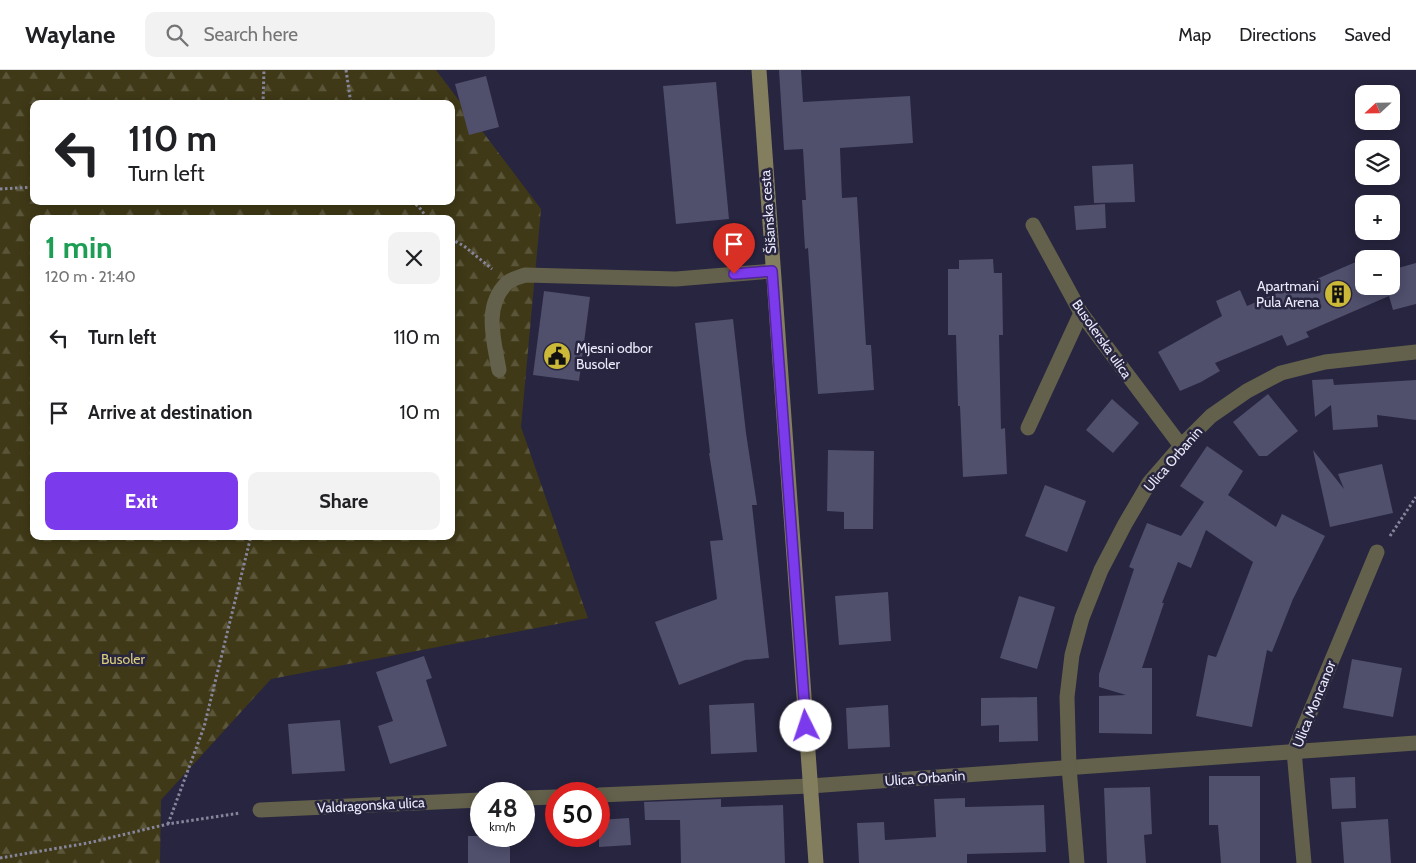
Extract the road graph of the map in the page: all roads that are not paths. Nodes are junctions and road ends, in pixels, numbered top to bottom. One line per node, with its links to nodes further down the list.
1 (759, 70): 3 (main road, Šišanska cesta)
2 (1033, 225): 4 (street, Busolerska ulica)
3 (772, 271): 6 (street); 13 (main road, Šišanska cesta)
4 (1081, 314): 7 (street); 8 (street, Busolerska ulica)
5 (1416, 352): 8 (street, Ulica Orbanin)
6 (499, 370)
7 (1028, 428)
8 (1181, 446): 12 (street, Ulica Orbanin)
9 (1377, 552): 11 (street, Ulica Moncanor)
10 (1416, 743): 11 (street, Ulica Orbanin)
11 (1294, 751): 12 (street, Ulica Orbanin); 19 (street, Ulica Moncanor)
12 (1069, 767): 13 (street, Ulica Orbanin); 18 (street, Ulica Orbanin)
13 (810, 786): 14 (street); 17 (main road, Šišanska cesta)
14 (610, 795)
15 (470, 800): 16 (street, Valdragonska ulica)
16 (260, 810)
17 (816, 863)
18 (1077, 863)
19 (1304, 863)

